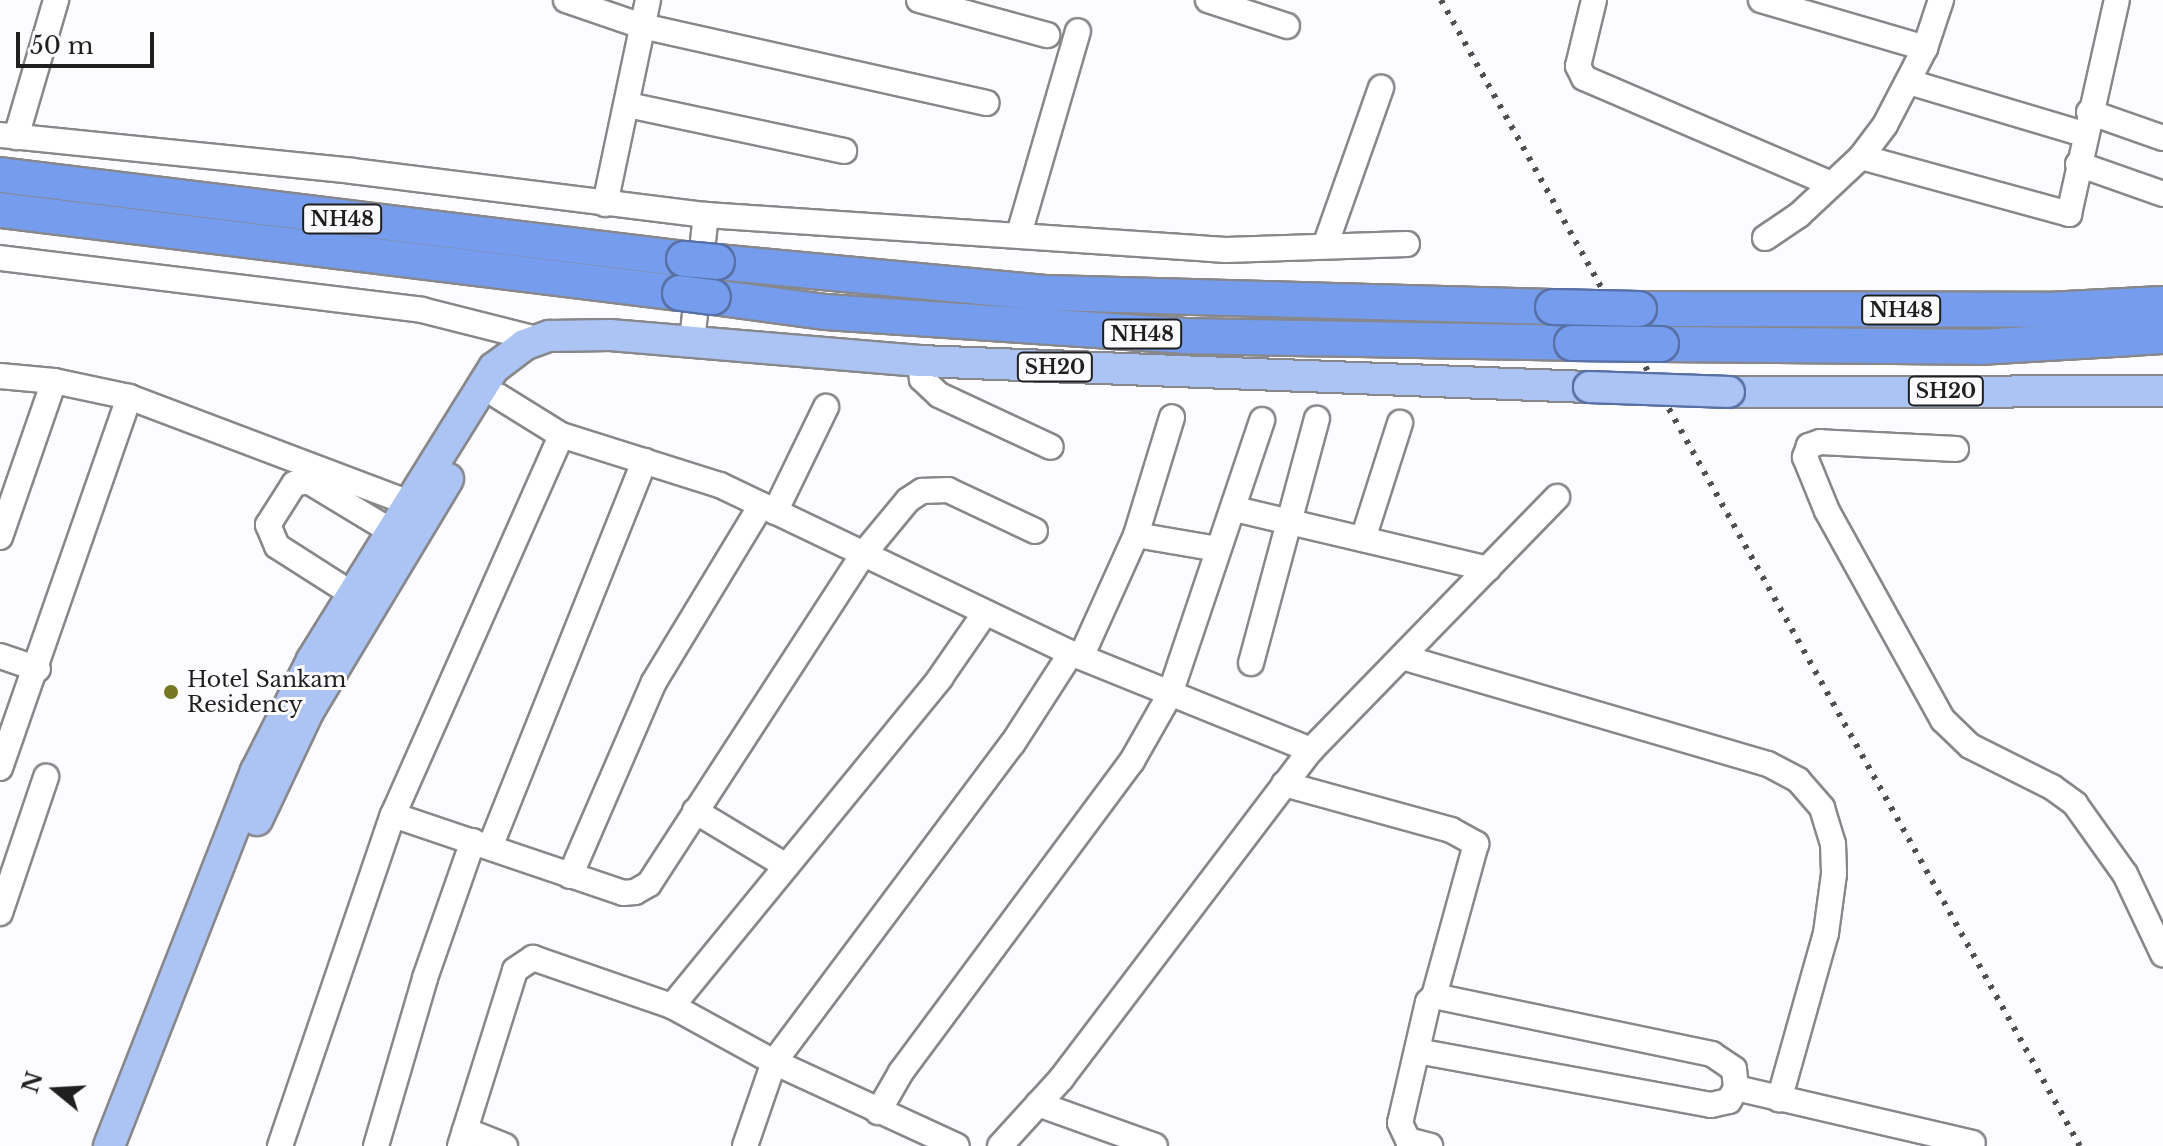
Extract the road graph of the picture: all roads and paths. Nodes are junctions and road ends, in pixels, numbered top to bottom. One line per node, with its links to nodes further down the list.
1 (56, 0): 20 (street)
2 (566, 0): 10 (street)
3 (648, 0): 10 (street)
4 (919, 0): 13 (street)
5 (1208, 0): 11 (street)
6 (1594, 0): 26 (street)
7 (1761, 0): 14 (street)
8 (1941, 0): 14 (street)
9 (2117, 0): 19 (street)
10 (642, 26): 17 (street); 18 (street)
11 (1287, 26)
12 (1078, 31): 31 (street)
13 (1047, 35)
14 (1925, 48): 15 (street)
15 (1909, 82): 19 (street); 23 (street)
16 (1381, 88): 34 (street)
17 (987, 103)
18 (628, 105): 22 (street); 28 (street)
19 (2086, 123): 21 (street); 24 (street)
20 (8, 136): 28 (street)
21 (2163, 138)
22 (844, 151)
23 (1861, 157): 24 (street); 26 (street)
24 (2078, 164): 27 (street)
25 (0, 175): 36 (highway, NH48, bridge)
26 (1831, 184): 32 (street)
27 (2163, 194)
28 (605, 204): 30 (street)
29 (0, 210): 37 (highway, NH48, bridge)
30 (706, 215): 31 (street); 38 (street)
31 (1019, 234): 34 (street)
32 (1765, 238)
33 (1407, 244): 34 (street)
34 (1325, 246)
35 (0, 258): 39 (street)
36 (2163, 304)
37 (2163, 336)
38 (692, 341): 39 (main road, SH20); 40 (main road, SH20)
39 (530, 342): 44 (main road); 56 (main road)
40 (920, 361): 43 (main road, SH20, bridge); 52 (street)
41 (0, 376): 42 (street)
42 (54, 381): 45 (street); 63 (street)
43 (2163, 391)
44 (498, 396): 51 (street); 98 (main road)
45 (129, 397): 56 (street); 74 (street)
46 (826, 407): 57 (street)
47 (1172, 417): 62 (street)
48 (1317, 419): 59 (street)
49 (1262, 420): 58 (street)
50 (1400, 423): 64 (street)
51 (561, 435): 54 (street); 81 (street)
52 (1051, 447)
53 (1956, 449): 86 (street)
54 (644, 461): 57 (street); 82 (street)
55 (1557, 497): 67 (street)
56 (409, 503): 60 (main road)
57 (768, 508): 66 (street); 84 (street)
58 (1235, 509): 59 (street); 65 (street)
59 (1289, 522): 64 (street); 73 (street)
60 (391, 531): 68 (main road); 68 (street)
61 (1035, 531): 66 (street)
62 (1136, 535): 65 (street); 70 (street)
63 (0, 537)
64 (1363, 539): 67 (street)
65 (1218, 549): 75 (street)
66 (865, 552): 69 (street); 80 (street)
67 (1488, 569): 72 (street)
68 (352, 594): 97 (main road)
69 (985, 613): 70 (street); 83 (street)
70 (1076, 655): 75 (street); 90 (street)
71 (0, 656): 74 (street)
72 (1402, 657): 76 (street); 92 (street)
73 (1251, 663)
74 (38, 669): 77 (street)
75 (1170, 694): 76 (street); 94 (street)
76 (1311, 750): 79 (street)
77 (0, 768)
78 (46, 777): 85 (street)
79 (1284, 784): 87 (street); 93 (street)
80 (695, 811): 83 (street); 84 (street)
81 (393, 815): 82 (street); 99 (street)
82 (482, 844): 84 (street); 100 (street)
83 (786, 866): 88 (street)
84 (570, 876)
85 (2, 903)
86 (2163, 954)
87 (1434, 996): 89 (street); 91 (street)
88 (672, 1006): 90 (street); 95 (street)
89 (1417, 1051): 91 (street); 106 (street)
90 (774, 1062): 94 (street); 102 (street)
91 (1736, 1088): 92 (street)
92 (1779, 1100): 96 (street)
93 (1038, 1104): 104 (street); 105 (street)
94 (878, 1112): 103 (street)
95 (462, 1138): 101 (street)
96 (1973, 1143)
97 (109, 1146)
98 (131, 1146)
99 (280, 1146)
100 (376, 1146)
101 (505, 1146)
102 (745, 1146)
103 (957, 1146)
104 (1000, 1146)
105 (1155, 1146)
106 (1430, 1146)

